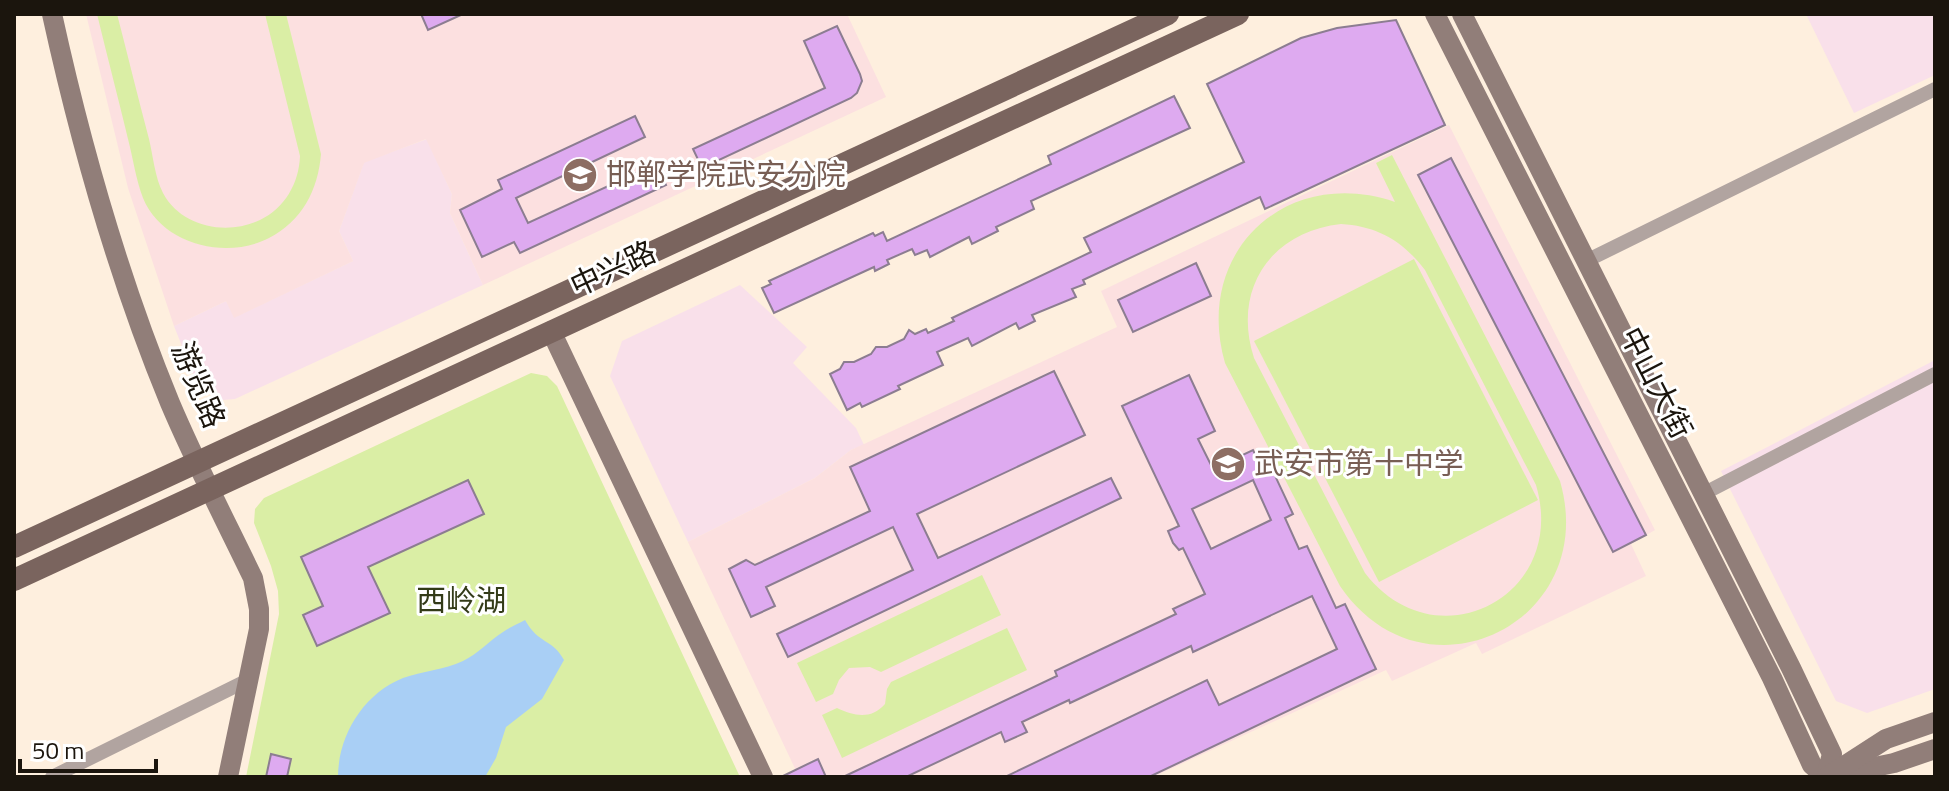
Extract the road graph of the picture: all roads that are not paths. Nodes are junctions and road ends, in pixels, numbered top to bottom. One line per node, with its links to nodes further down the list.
1 (52, 14): 10 (main road, 游览路)
2 (1168, 14): 10 (main road, 中兴路)
3 (1238, 14): 8 (main road, 中兴路)
4 (1435, 14): 21 (main road, 中山大街)
5 (1462, 14): 7 (main road, 中山大街)
6 (1935, 89): 7 (street)
7 (1586, 261): 12 (main road, 中山大街)
8 (551, 331): 11 (main road, 中兴路); 20 (main road)
9 (1935, 374): 12 (street)
10 (198, 462): 11 (main road, 游览路); 13 (main road, 中兴路)
11 (210, 489): 14 (main road, 中兴路); 15 (main road, 游览路)
12 (1703, 494): 21 (main road, 中山大街)
13 (14, 547)
14 (14, 580)
15 (248, 680): 18 (street); 19 (main road, 游览路)
16 (1935, 722): 21 (main road)
17 (1935, 749): 21 (main road)
18 (52, 777)
19 (228, 777)
20 (763, 777)
21 (1827, 777)

